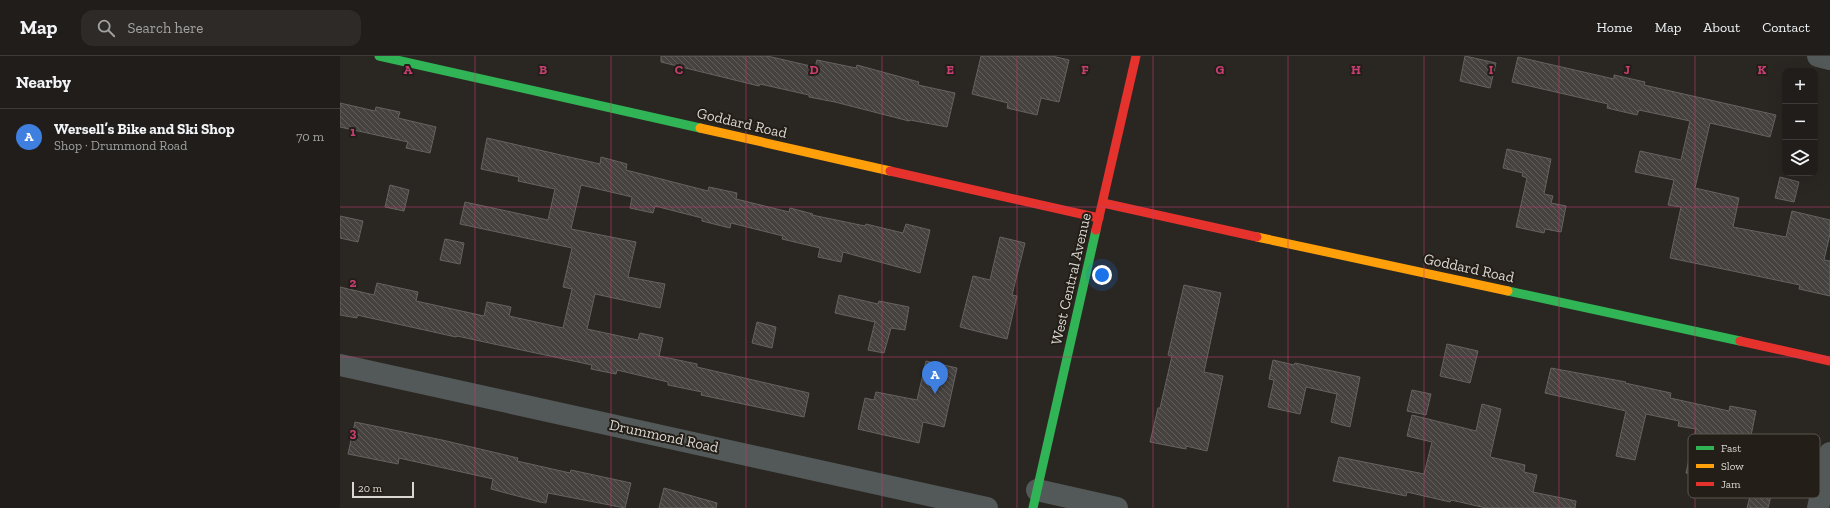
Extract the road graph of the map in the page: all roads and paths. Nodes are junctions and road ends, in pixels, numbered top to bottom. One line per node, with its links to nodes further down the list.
1 (379, 56): 6 (street, Goddard Road)
2 (1136, 56): 5 (street, West Central Avenue)
3 (1818, 56): 4 (street)
4 (1830, 59)
5 (1103, 203): 6 (street, West Central Avenue); 7 (street, Goddard Road)
6 (1099, 218): 10 (street, West Central Avenue)
7 (1830, 361)
8 (340, 365): 11 (street, Drummond Road)
9 (1830, 454): 13 (street)
10 (1035, 499): 12 (street)
11 (988, 508)
12 (1117, 508)
13 (1818, 508)

